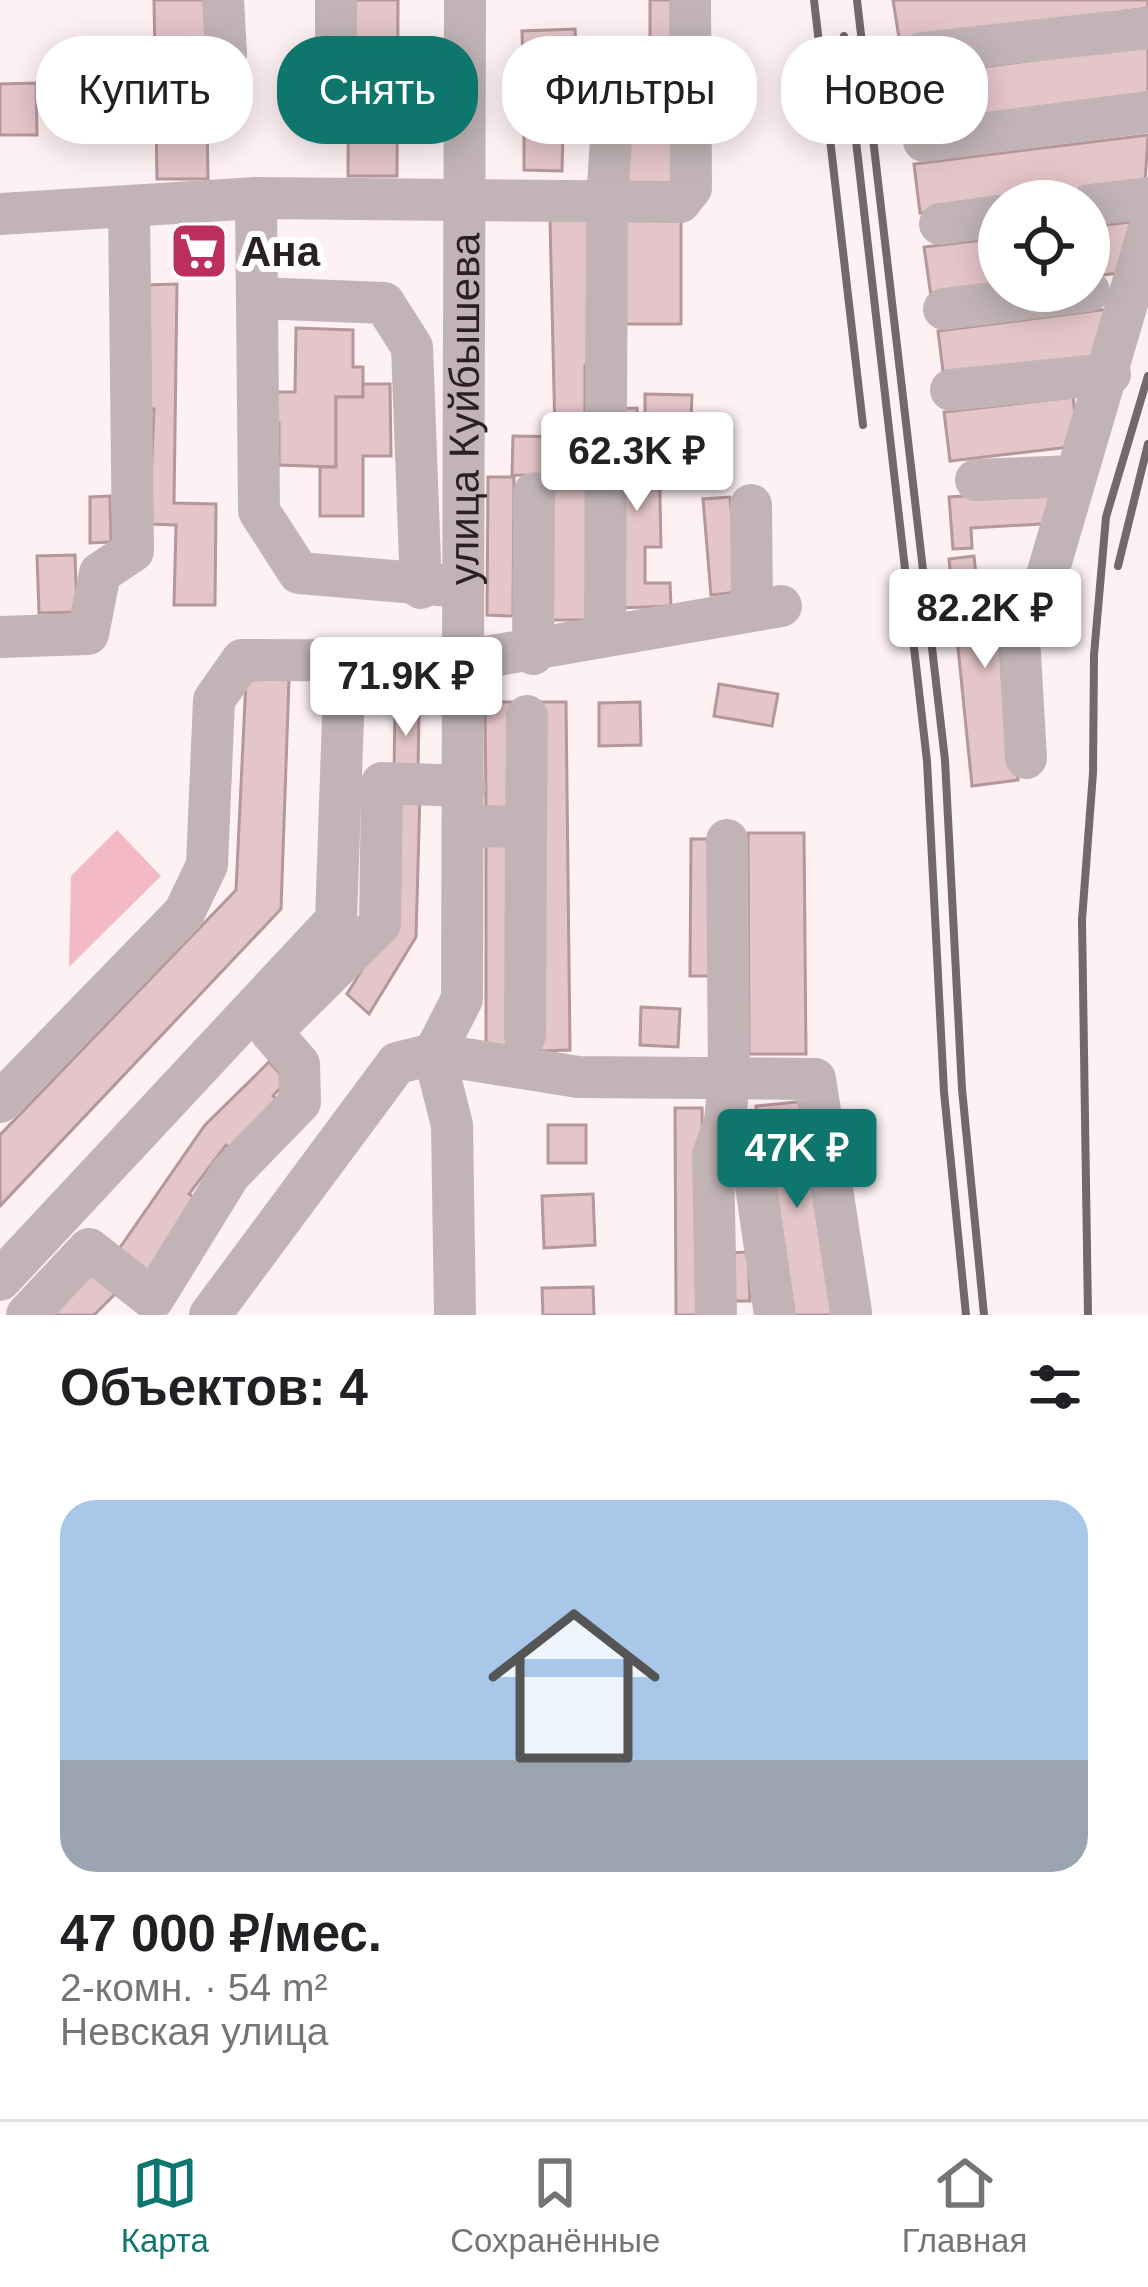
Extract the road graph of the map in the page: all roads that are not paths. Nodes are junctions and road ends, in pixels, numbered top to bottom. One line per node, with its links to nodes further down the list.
1 (224, 0): 6 (street)
2 (336, 0): 7 (street)
3 (465, 0): 12 (street, улица Куйбышева)
4 (690, 0): 15 (street)
5 (1148, 28): 8 (street)
6 (225, 36)
7 (336, 36)
8 (988, 46)
9 (1148, 112): 10 (street)
10 (988, 133)
11 (611, 144): 15 (street)
12 (464, 197): 13 (street); 15 (street); 33 (street, улица Куйбышева)
13 (256, 198): 17 (street); 23 (street)
14 (1148, 198): 16 (street)
15 (607, 200): 34 (street)
16 (1110, 203)
17 (129, 207): 18 (street); 35 (street)
18 (0, 214)
19 (978, 219): 20 (street)
20 (940, 224)
21 (1148, 232): 22 (street)
22 (1110, 279)
23 (256, 298): 33 (street); 33 (street)
24 (978, 305): 25 (street)
25 (944, 309)
26 (1104, 312): 27 (street)
27 (1110, 374): 28 (street); 29 (street)
28 (951, 391)
29 (1074, 476): 30 (street); 40 (street)
30 (976, 480)
31 (534, 494): 36 (street)
32 (751, 505): 34 (street)
33 (442, 588): 38 (street, улица Куйбышева)
34 (605, 635): 36 (street)
35 (0, 637)
36 (533, 653): 38 (street)
37 (345, 659): 38 (street); 47 (street); 48 (street)
38 (463, 662): 41 (street, улица Куйбышева)
39 (526, 716): 42 (street)
40 (1026, 758)
41 (465, 806): 42 (street); 45 (street, улица Куйбышева); 50 (street)
42 (526, 827): 44 (street)
43 (727, 840): 46 (street)
44 (525, 1035)
45 (434, 1054): 46 (street); 51 (street); 52 (street)
46 (727, 1100): 49 (street); 53 (street); 54 (street)
47 (0, 1102)
48 (0, 1280)
49 (851, 1312)
50 (26, 1315)
51 (210, 1315)
52 (455, 1315)
53 (716, 1315)
54 (775, 1315)

